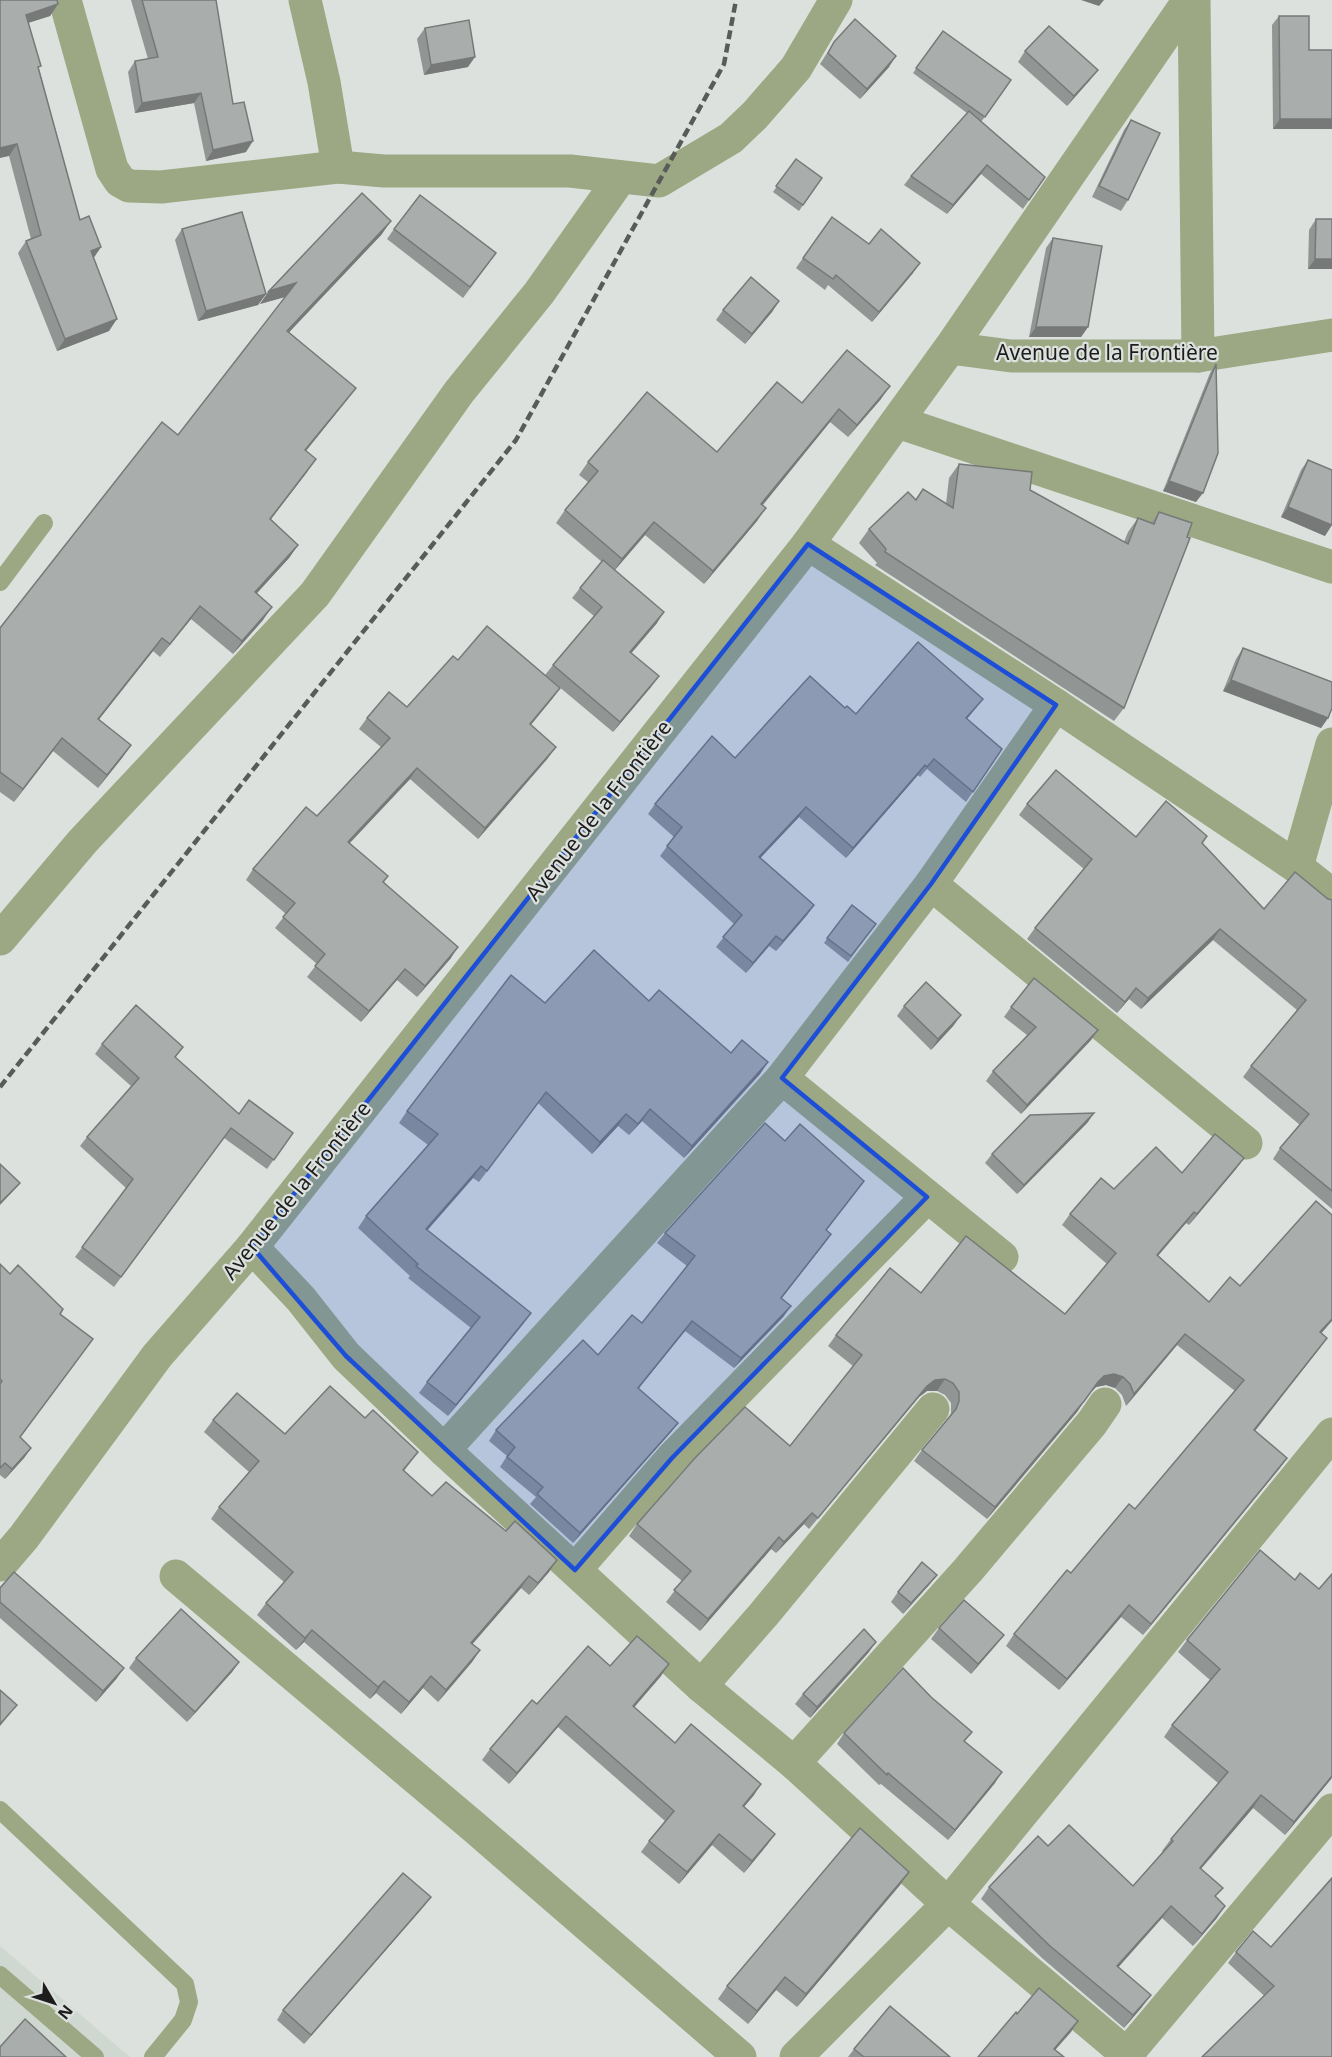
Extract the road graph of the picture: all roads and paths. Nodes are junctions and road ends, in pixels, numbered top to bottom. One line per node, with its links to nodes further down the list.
1 (65, 0): 6 (street)
2 (305, 0): 6 (street)
3 (836, 0): 7 (street)
4 (1189, 0): 9 (street)
5 (1194, 0): 10 (street)
6 (338, 167): 7 (street)
7 (621, 177): 21 (street)
8 (1332, 335): 10 (street, Avenue de la Frontière)
9 (950, 348): 10 (street, Avenue de la Frontière); 11 (street, Avenue de la Frontière)
10 (1198, 356)
11 (898, 422): 13 (street, Avenue de la Frontière); 14 (street)
12 (44, 523): 15 (lane)
13 (808, 544): 16 (street); 25 (street, Avenue de la Frontière)
14 (1332, 567)
15 (0, 582)
16 (1056, 705): 18 (street); 19 (street)
17 (1332, 744): 18 (street)
18 (1297, 867): 20 (street)
19 (930, 884): 22 (street); 23 (street)
20 (1332, 895)
21 (0, 939)
22 (782, 1078): 24 (street); 30 (street)
23 (1246, 1143)
24 (927, 1197): 26 (street); 32 (street)
25 (252, 1247): 30 (street); 31 (street, Avenue de la Frontière)
26 (1002, 1257)
27 (1105, 1404): 35 (street)
28 (933, 1409): 34 (street)
29 (1332, 1434): 38 (street)
30 (444, 1450): 32 (street)
31 (0, 1565)
32 (575, 1570): 34 (street)
33 (176, 1576): 43 (street)
34 (700, 1686): 35 (street)
35 (794, 1763): 38 (street)
36 (0, 1810): 42 (lane)
37 (1332, 1810): 40 (street)
38 (948, 1904): 40 (street); 44 (street)
39 (0, 1975): 41 (lane)
40 (1129, 2056)
41 (95, 2057)
42 (153, 2057)
43 (740, 2057)
44 (796, 2057)

